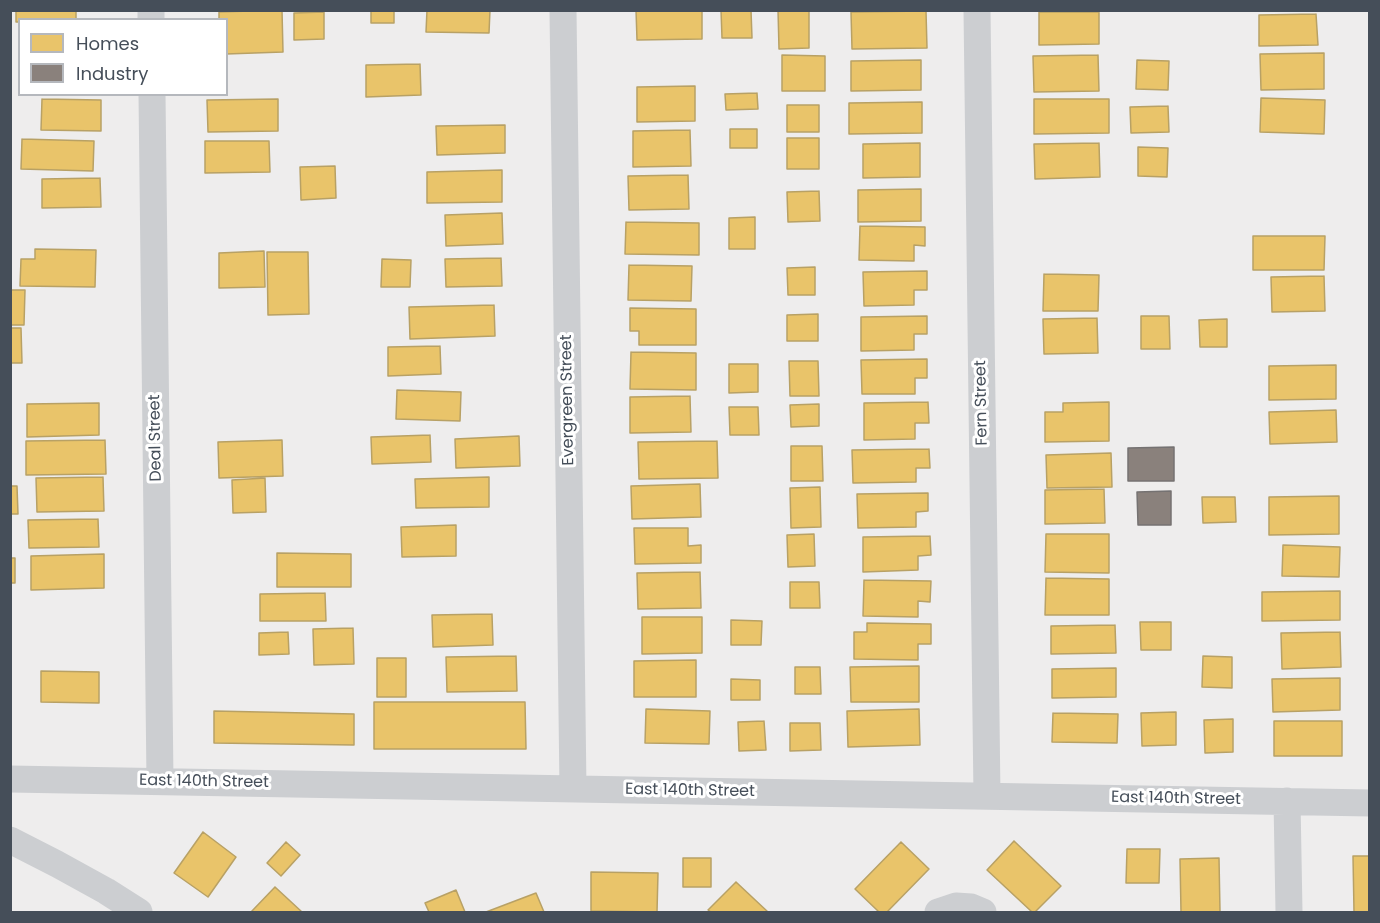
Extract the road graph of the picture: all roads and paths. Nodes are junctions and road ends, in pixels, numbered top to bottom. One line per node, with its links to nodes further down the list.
1 (563, 10): 6 (street, Evergreen Street)
2 (977, 10): 7 (street, Fern Street)
3 (152, 96): 5 (street, Deal Street)
4 (10, 779): 5 (street, East 140th Street)
5 (160, 781): 6 (street, East 140th Street)
6 (573, 789): 7 (street, East 140th Street)
7 (987, 796): 8 (street, East 140th Street)
8 (1287, 801): 9 (street, East 140th Street); 14 (street)
9 (1370, 803)
10 (10, 840): 11 (street)
11 (140, 912)
12 (938, 912): 13 (street)
13 (982, 912)
14 (1289, 912)

